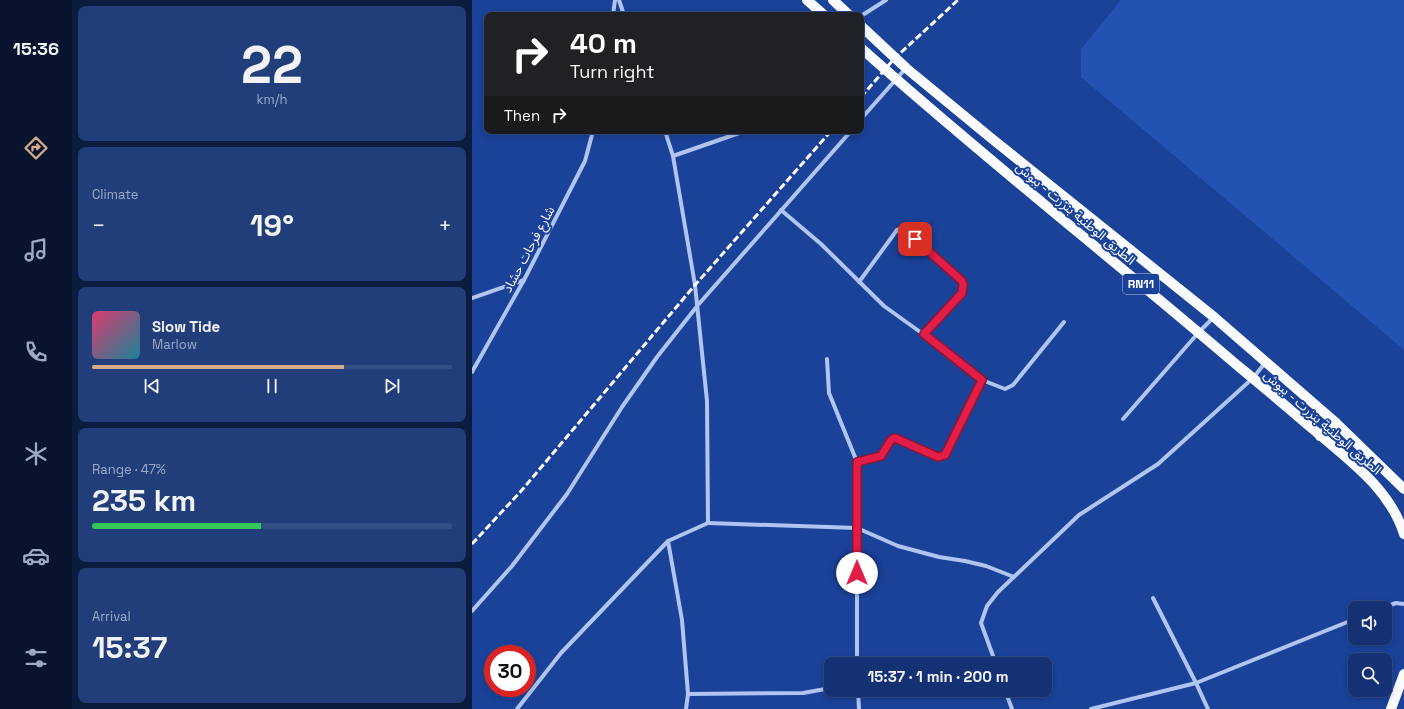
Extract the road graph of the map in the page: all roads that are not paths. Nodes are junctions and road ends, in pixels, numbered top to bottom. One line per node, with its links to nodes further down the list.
1 (615, 0): 6 (street)
2 (619, 0): 7 (street)
3 (807, 0): 8 (main road)
4 (833, 0): 9 (main road)
5 (886, 0): 10 (street)
6 (613, 12)
7 (623, 12)
8 (821, 12)
9 (846, 12)
10 (864, 14)
11 (864, 29): 13 (main road, الطريق الوطنية بنزرت - ببوش / RN11)
12 (864, 52): 14 (main road, الطريق الوطنية بنزرت - ببوش / RN11)
13 (906, 68): 14 (street); 20 (main road, الطريق الوطنية بنزرت - ببوش / RN11)
14 (896, 79): 15 (street); 22 (main road, الطريق الوطنية بنزرت - ببوش / RN11)
15 (864, 116)
16 (592, 134): 24 (street, شارع فرحات حشاد)
17 (666, 134): 21 (street)
18 (736, 134): 21 (street)
19 (847, 134): 23 (street)
20 (1013, 155): 22 (main road); 28 (main road, الطريق الوطنية بنزرت - ببوش / RN11)
21 (673, 156): 27 (street)
22 (1004, 170): 30 (main road, الطريق الوطنية بنزرت - ببوش / RN11)
23 (781, 210): 25 (street); 27 (street)
24 (524, 280): 26 (street); 34 (street, شارع فرحات حشاد)
25 (859, 282): 31 (street); 31 (street)
26 (472, 298)
27 (698, 305): 42 (street); 50 (street)
28 (1214, 317): 30 (street); 33 (main road, الطريق الوطنية بنزرت - ببوش / RN11)
29 (1064, 322): 36 (street)
30 (1199, 332): 35 (main road, الطريق الوطنية بنزرت - ببوش / RN11); 37 (street)
31 (924, 334): 36 (street)
32 (827, 359): 40 (street)
33 (1265, 363): 35 (street); 38 (main road, الطريق الوطنية بنزرت - ببوش / RN11)
34 (472, 372)
35 (1253, 378): 39 (main road, الطريق الوطنية بنزرت - ببوش / RN11); 46 (street)
36 (982, 380): 40 (street)
37 (1123, 419)
38 (1335, 422): 39 (main road); 41 (main road, الطريق الوطنية بنزرت - ببوش / RN11)
39 (1320, 436): 44 (main road, الطريق الوطنية بنزرت - ببوش / RN11)
40 (857, 462): 43 (street)
41 (1404, 489)
42 (708, 523): 43 (street); 45 (street)
43 (857, 528): 46 (street); 52 (street)
44 (1404, 534)
45 (668, 542): 57 (street); 60 (street)
46 (1014, 577): 53 (street)
47 (1153, 598): 55 (street)
48 (1392, 604): 49 (street)
49 (1404, 604)
50 (472, 612)
51 (1348, 622): 55 (street)
52 (857, 657)
53 (993, 657)
54 (1404, 674): 66 (main road)
55 (1196, 683): 64 (street); 65 (street)
56 (824, 689): 57 (street)
57 (688, 694): 61 (street)
58 (858, 697): 62 (street)
59 (1008, 697): 63 (street)
60 (517, 709)
61 (686, 709)
62 (859, 709)
63 (1012, 709)
64 (1091, 709)
65 (1208, 709)
66 (1391, 709)

